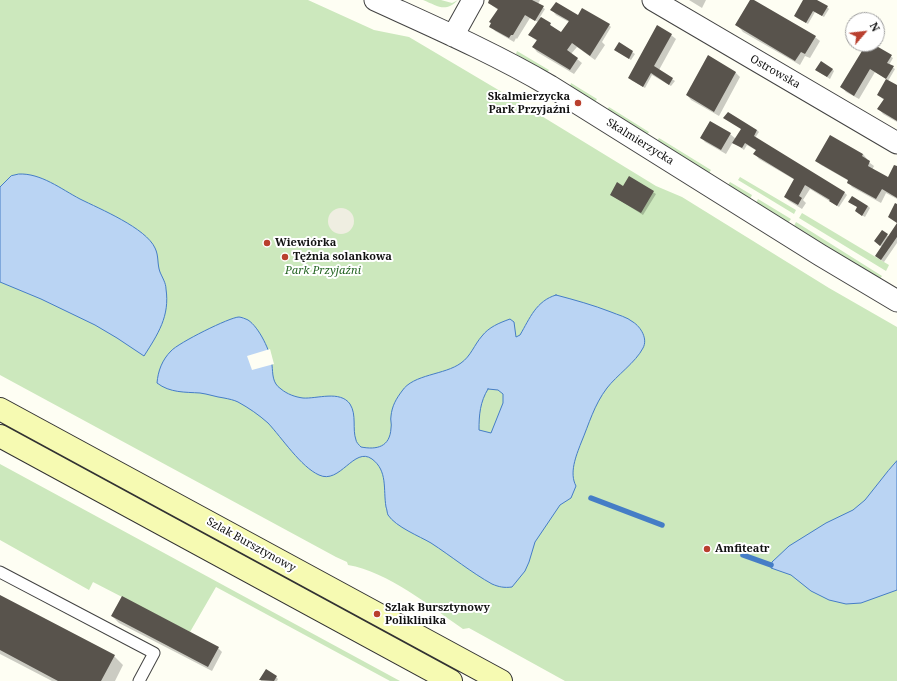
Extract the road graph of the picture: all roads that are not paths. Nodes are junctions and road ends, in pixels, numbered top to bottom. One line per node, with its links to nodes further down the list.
1 (375, 0): 4 (street, Skalmierzycka)
2 (473, 0): 4 (street)
3 (653, 0): 5 (street, Ostrowska)
4 (453, 36): 6 (street, Skalmierzycka)
5 (897, 144)
6 (897, 301)
7 (0, 409): 12 (main road, Szlak Bursztynowy)
8 (0, 436): 11 (main road)
9 (0, 572): 10 (lane)
10 (139, 681)
11 (451, 681)
12 (502, 681)

